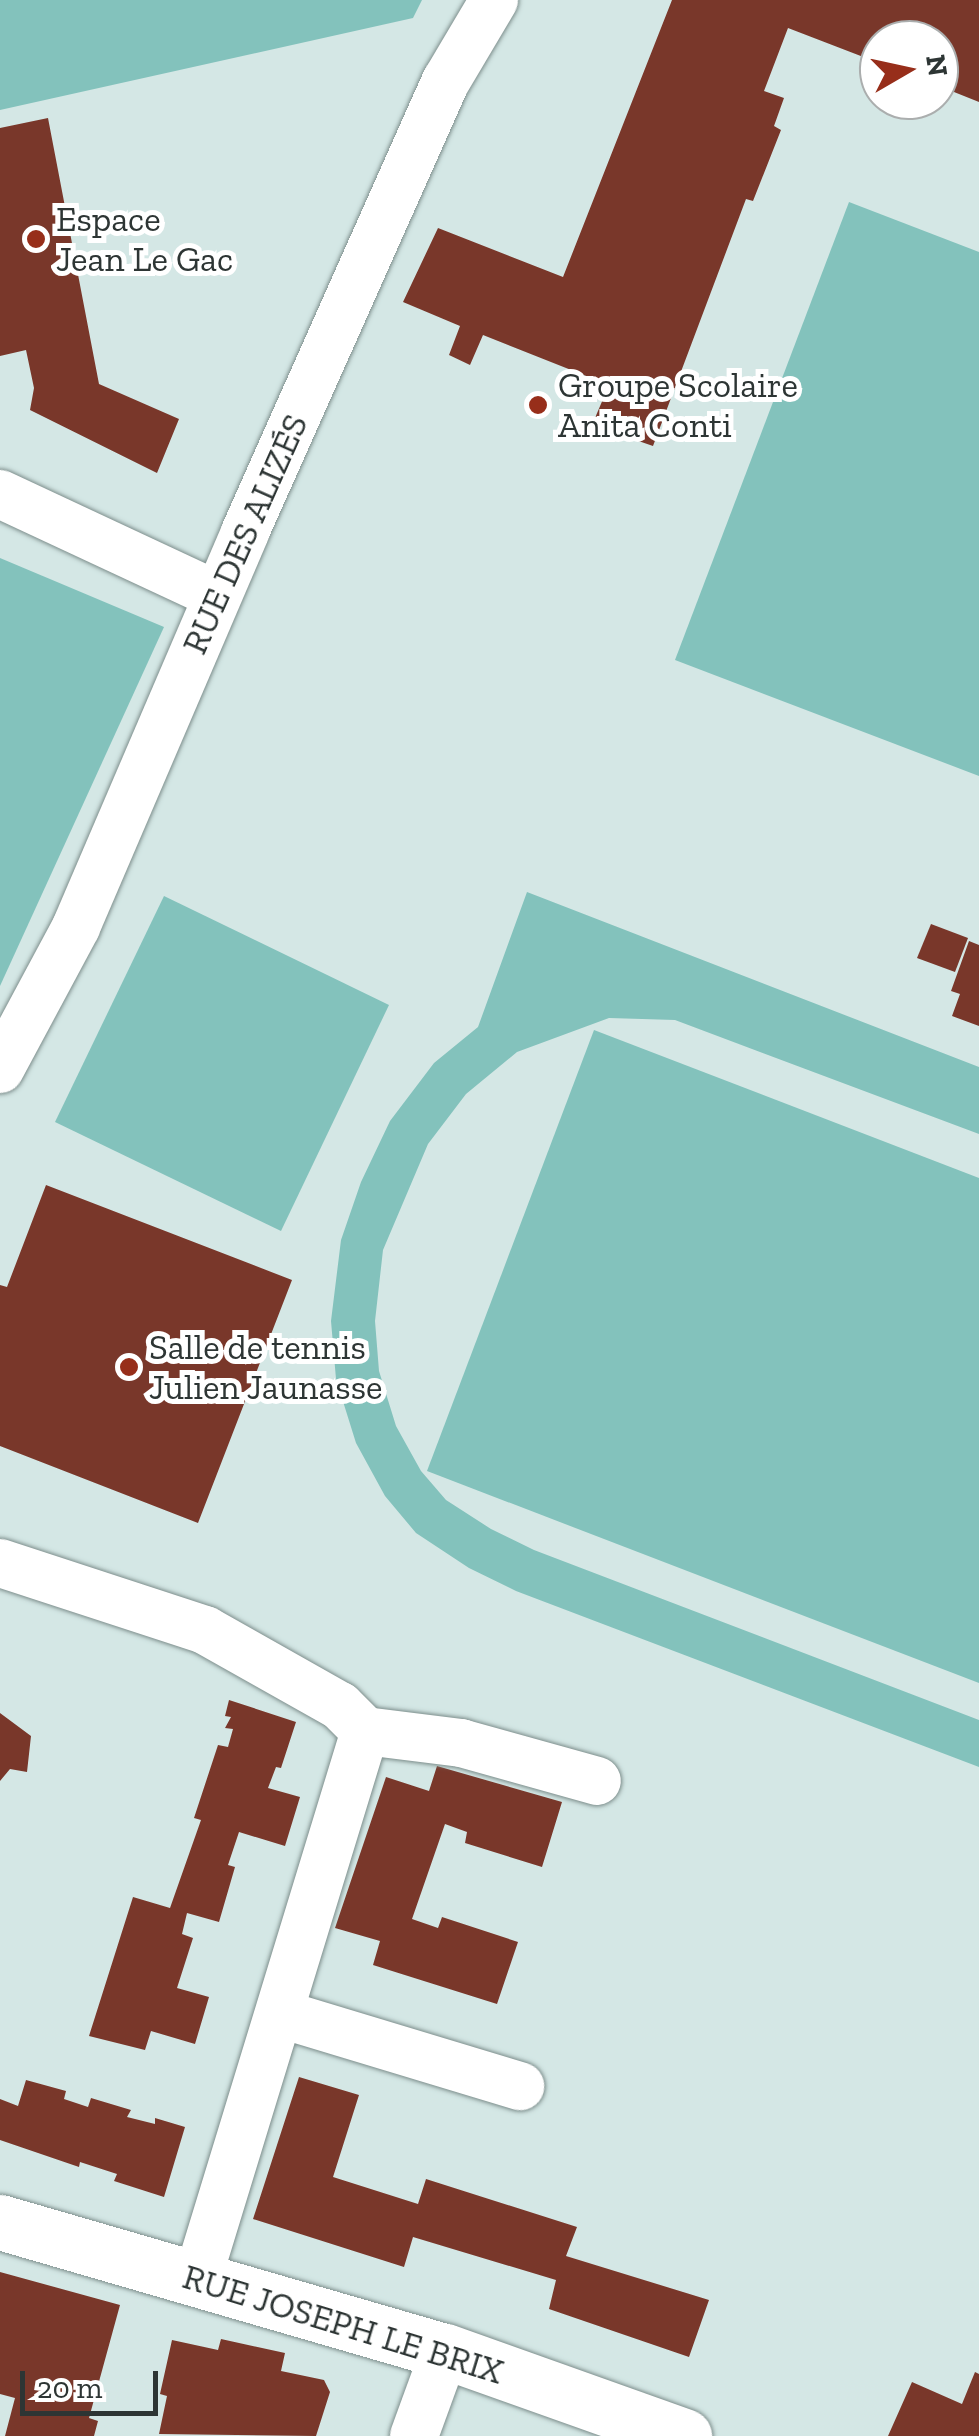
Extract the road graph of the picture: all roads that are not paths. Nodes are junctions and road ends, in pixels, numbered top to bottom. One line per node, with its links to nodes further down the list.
1 (494, 0): 3 (street, RUE DES ALIZÉS)
2 (0, 494): 3 (street)
3 (218, 595): 4 (street, RUE DES ALIZÉS)
4 (0, 1069)
5 (0, 1563): 6 (street)
6 (365, 1731): 7 (street); 8 (street)
7 (597, 1781)
8 (281, 2014): 9 (street); 11 (street)
9 (520, 2086)
10 (0, 2222): 11 (street, RUE JOSEPH LE BRIX)
11 (197, 2280): 12 (street, RUE JOSEPH LE BRIX)
12 (445, 2352): 13 (street); 14 (street, RUE JOSEPH LE BRIX)
13 (414, 2436)
14 (684, 2436)

